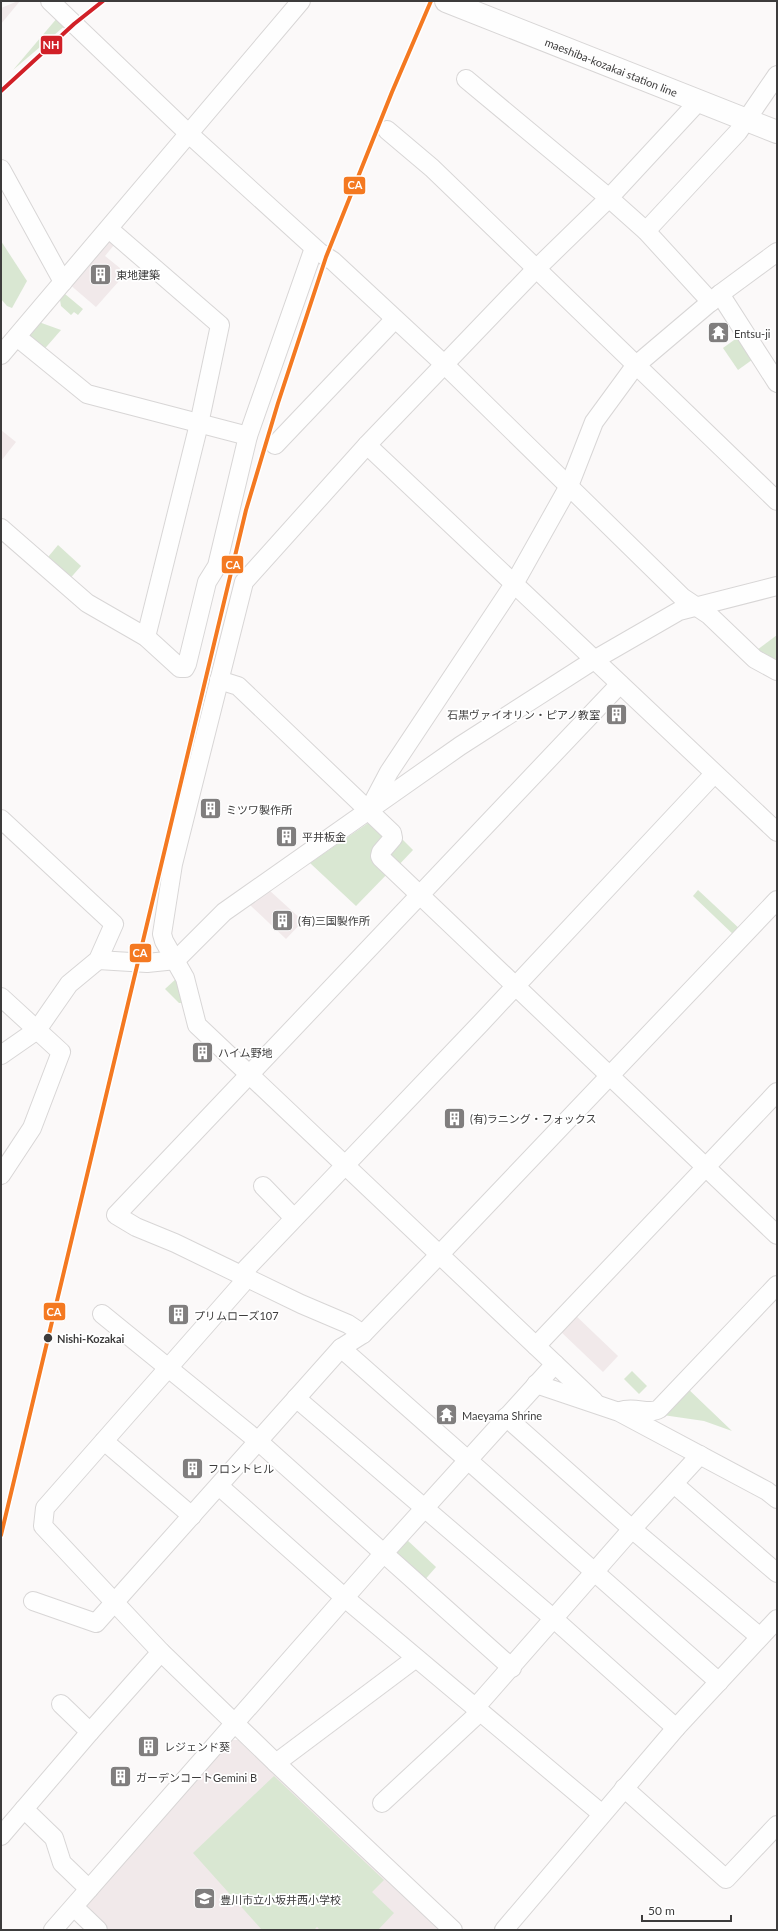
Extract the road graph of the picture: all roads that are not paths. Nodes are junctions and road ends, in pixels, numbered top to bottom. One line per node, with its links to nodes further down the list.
1 (50, 1): 11 (street)
2 (302, 1): 11 (street)
3 (446, 1): 4 (main road, maeshiba-kozakai station line)
4 (475, 7): 7 (main road, maeshiba-kozakai station line)
5 (777, 75): 8 (street)
6 (466, 80): 13 (street)
7 (698, 102): 8 (main road, maeshiba-kozakai station line); 13 (street)
8 (746, 120): 10 (main road, maeshiba-kozakai station line); 15 (street)
9 (387, 130): 18 (street)
10 (777, 132)
11 (188, 133): 14 (street); 16 (street)
12 (1, 168): 19 (street)
13 (609, 198): 15 (street); 18 (street)
14 (109, 229): 19 (street); 27 (street)
15 (646, 231): 20 (street)
16 (314, 248): 21 (street); 28 (street)
17 (777, 252): 20 (street)
18 (535, 270): 24 (street); 25 (street)
19 (63, 282): 22 (street)
20 (716, 298): 25 (street); 26 (street)
21 (394, 320): 24 (street); 29 (street)
22 (17, 337): 23 (street); 27 (street)
23 (1, 355)
24 (444, 365): 30 (street); 31 (street)
25 (635, 366): 31 (street); 32 (street)
26 (777, 383)
27 (199, 424): 28 (street); 37 (street)
28 (248, 436): 37 (street)
29 (275, 445)
30 (368, 445): 34 (street); 40 (street)
31 (569, 486): 34 (street); 36 (street)
32 (777, 501)
33 (1, 528): 37 (street)
34 (514, 584): 38 (street); 43 (street)
35 (777, 586): 36 (street)
36 (696, 606): 38 (street); 39 (street)
37 (146, 637)
38 (594, 660): 41 (street); 43 (street)
39 (777, 671)
40 (219, 680): 43 (street); 49 (street)
41 (620, 684): 42 (street); 46 (street)
42 (714, 774): 45 (street); 50 (street)
43 (368, 810): 46 (street); 49 (street)
44 (1, 819): 48 (street)
45 (777, 832)
46 (420, 895): 50 (street); 54 (street)
47 (777, 900): 55 (street)
48 (98, 960): 49 (street); 52 (street)
49 (176, 960): 54 (street)
50 (514, 987): 55 (street); 57 (street)
51 (1, 996): 52 (street)
52 (37, 1030): 53 (street); 59 (street)
53 (1, 1055)
54 (249, 1074): 57 (street); 64 (street)
55 (610, 1077): 58 (street); 63 (street)
56 (777, 1092): 58 (street)
57 (345, 1164): 61 (street); 63 (street)
58 (706, 1167): 62 (street); 68 (street)
59 (1, 1175)
60 (263, 1186): 61 (street)
61 (294, 1218): 64 (street)
62 (777, 1235)
63 (440, 1254): 67 (street); 68 (street)
64 (244, 1276): 67 (street); 71 (street)
65 (777, 1285): 75 (street)
66 (102, 1314): 71 (street)
67 (363, 1334): 69 (street)
68 (536, 1346): 70 (street)
69 (341, 1348): 73 (street); 80 (street)
70 (555, 1364): 72 (street); 74 (street)
71 (169, 1368): 77 (street); 78 (street)
72 (536, 1384): 74 (street); 76 (street)
73 (296, 1398): 77 (street); 84 (street)
74 (599, 1405): 75 (street)
75 (619, 1412): 79 (street)
76 (506, 1417): 80 (street); 86 (street)
77 (258, 1441): 82 (street); 87 (street)
78 (104, 1442): 85 (street); 92 (street)
79 (700, 1455): 81 (street); 83 (street)
80 (467, 1460): 84 (street); 88 (street)
81 (674, 1484): 86 (street); 89 (street)
82 (219, 1486): 85 (street); 90 (street)
83 (774, 1490)
84 (425, 1508): 87 (street); 94 (street)
85 (192, 1516): 92 (street)
86 (632, 1529): 88 (street); 95 (street)
87 (383, 1554): 90 (street); 98 (street)
88 (594, 1572): 94 (street); 99 (street)
89 (777, 1572)
90 (345, 1598): 97 (street); 102 (street)
91 (33, 1601): 92 (street)
92 (114, 1602): 96 (street)
93 (777, 1618): 95 (street)
94 (554, 1619): 98 (street); 103 (street)
95 (760, 1637): 99 (street)
96 (161, 1652): 102 (street); 104 (street)
97 (416, 1658): 101 (street); 105 (street)
98 (512, 1668): 101 (street)
99 (719, 1682): 103 (street)
100 (60, 1704): 104 (street)
101 (478, 1710): 107 (street); 109 (street)
102 (235, 1724): 105 (street); 112 (street)
103 (676, 1728): 106 (street)
104 (90, 1732): 108 (street)
105 (276, 1763): 116 (street)
106 (624, 1788): 109 (street); 110 (street)
107 (382, 1803)
108 (24, 1810): 111 (street); 112 (street)
109 (602, 1814): 117 (street)
110 (777, 1825)
111 (1, 1836)
112 (89, 1889): 113 (street)
113 (74, 1907): 114 (street); 115 (street)
114 (53, 1930)
115 (98, 1930)
116 (453, 1930)
117 (504, 1930)

